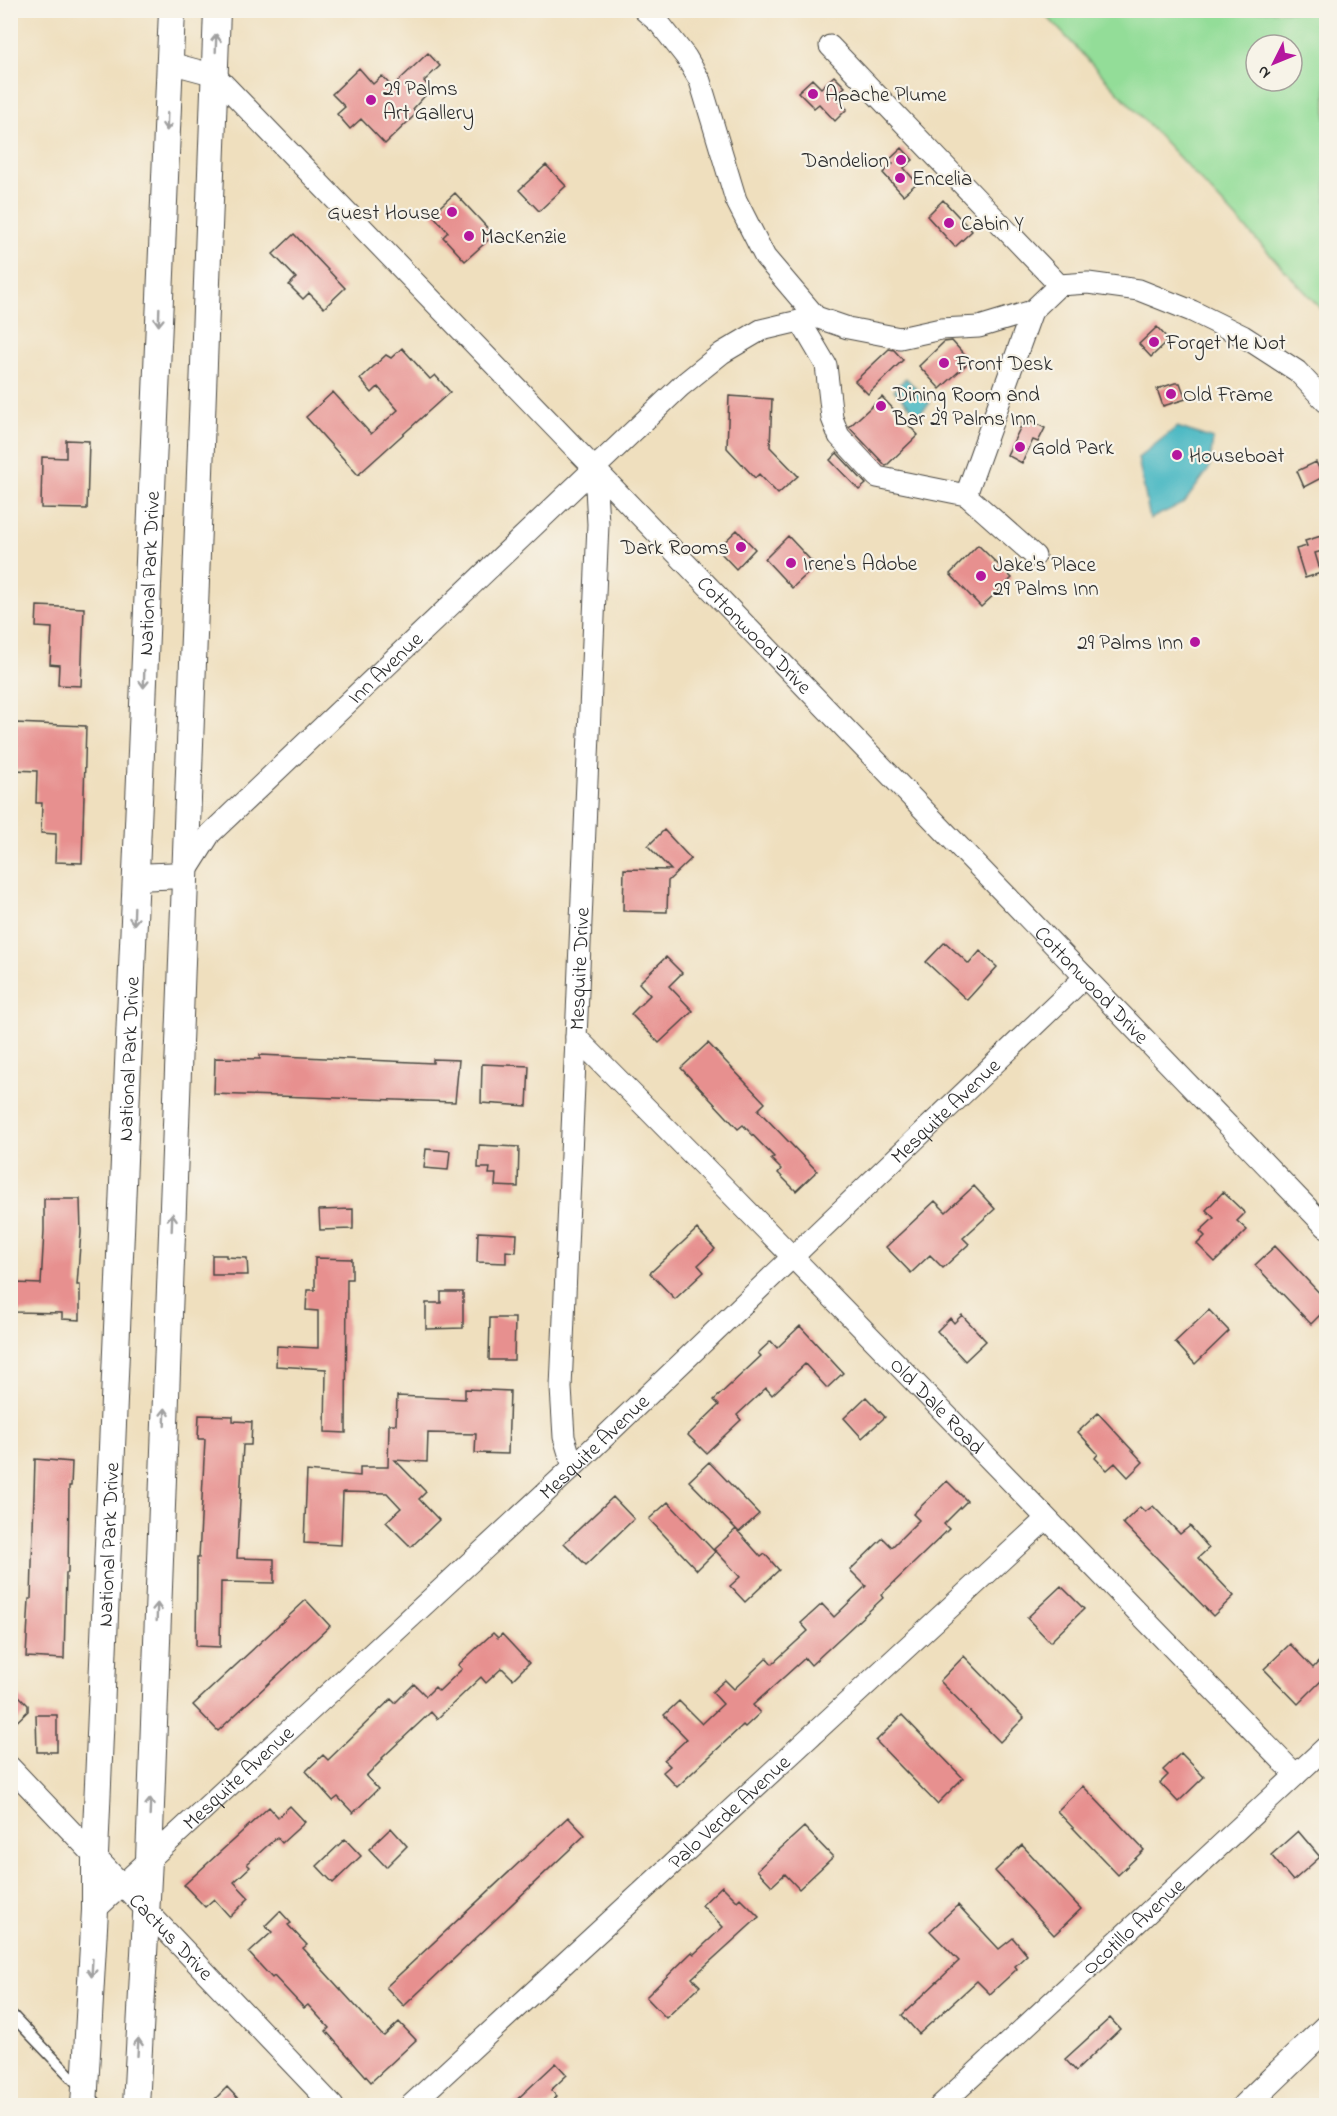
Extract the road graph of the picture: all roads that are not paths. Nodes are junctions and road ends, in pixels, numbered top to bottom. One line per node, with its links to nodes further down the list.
1 (172, 10): 5 (street, National Park Drive)
2 (217, 10): 6 (street, one-way to 2)
3 (644, 10): 9 (street)
4 (830, 46): 7 (street)
5 (170, 63): 6 (street); 15 (street, National Park Drive, one-way to 15)
6 (215, 75): 11 (street, Cottonwood Drive); 14 (street)
7 (1059, 285): 8 (street); 10 (street)
8 (1032, 312): 9 (street); 12 (street)
9 (808, 319): 11 (street, Inn Avenue); 12 (street)
10 (1326, 402)
11 (595, 469): 14 (street, Inn Avenue); 16 (street, Cottonwood Drive); 17 (street, Mesquite Drive)
12 (966, 495): 13 (street)
13 (1035, 556)
14 (184, 875): 15 (street); 26 (street, one-way to 14)
15 (136, 877): 25 (street, National Park Drive, one-way to 25)
16 (1086, 977): 18 (street, Cottonwood Drive); 19 (street, Mesquite Avenue)
17 (576, 1037): 19 (street, Old Dale Road); 20 (street, Mesquite Drive)
18 (1326, 1227)
19 (794, 1256): 20 (street, Mesquite Avenue); 21 (street, Old Dale Road)
20 (573, 1467): 26 (street, Mesquite Avenue)
21 (1046, 1519): 24 (street, Old Dale Road); 35 (street, Palo Verde Avenue)
22 (1326, 1747): 24 (street, Ocotillo Avenue)
23 (10, 1767): 25 (street, Cactus Drive)
24 (1296, 1775): 36 (street, Ocotillo Avenue)
25 (95, 1855): 27 (street, Cactus Drive); 29 (street, National Park Drive)
26 (149, 1858): 27 (street, Mesquite Avenue); 28 (street)
27 (123, 1884): 28 (street, Cactus Drive); 29 (street, Mesquite Avenue)
28 (145, 1907): 33 (street, one-way to 28); 34 (street, Cactus Drive)
29 (95, 1910): 32 (street, National Park Drive, one-way to 32)
30 (10, 2013): 32 (lane)
31 (1326, 2028): 37 (street)
32 (89, 2101)
33 (136, 2106)
34 (333, 2106)
35 (410, 2106)
36 (940, 2106)
37 (1245, 2106)

